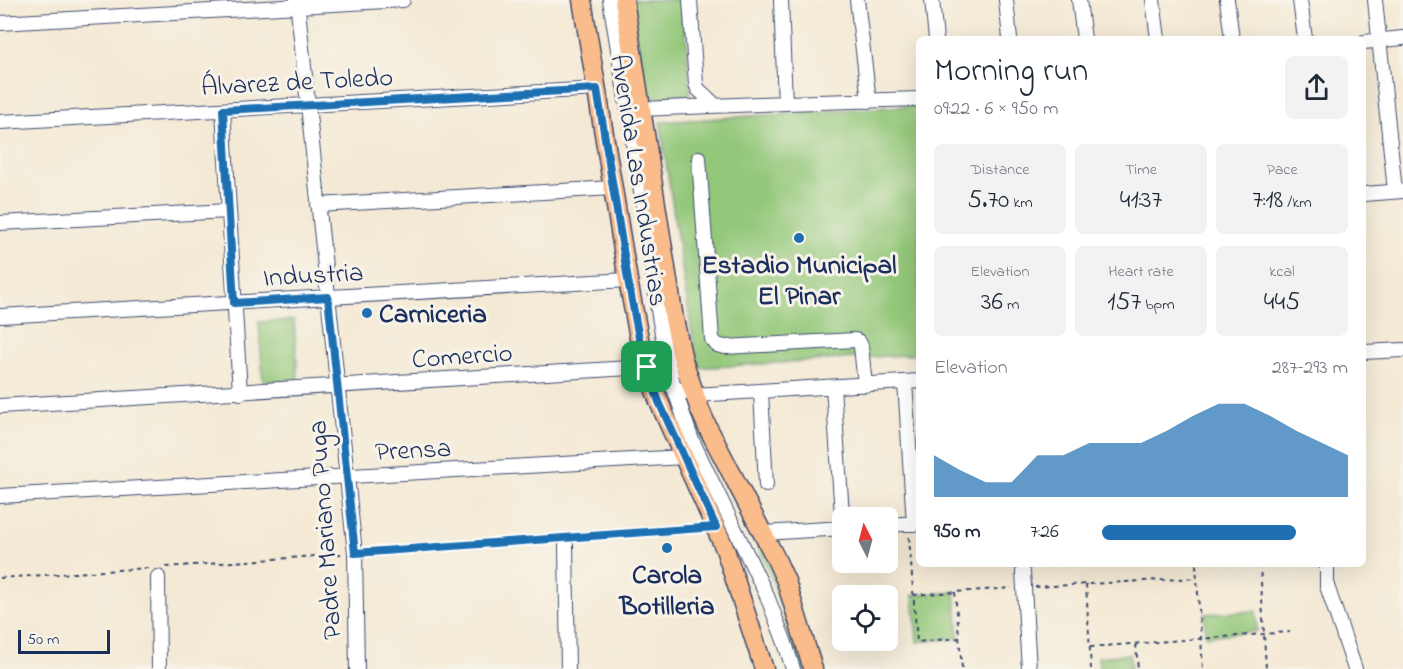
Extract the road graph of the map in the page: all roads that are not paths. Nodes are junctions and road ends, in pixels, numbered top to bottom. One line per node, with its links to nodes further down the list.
1 (403, 0): 16 (street)
2 (582, 0): 27 (main road, Avenida Las Industrias)
3 (603, 0): 51 (street)
4 (610, 0): 51 (street)
5 (624, 0): 33 (main road, Avenida Las Industrias)
6 (690, 0): 32 (street)
7 (781, 0): 30 (street)
8 (857, 0): 29 (street)
9 (932, 0): 18 (street)
10 (1006, 0): 19 (street)
11 (1079, 0): 20 (street)
12 (1153, 0): 21 (street)
13 (1227, 0): 22 (street)
14 (1300, 0): 23 (street)
15 (1375, 0): 25 (street)
16 (297, 3): 17 (street); 31 (street, Padre Mariano Puga)
17 (0, 23)
18 (936, 36)
19 (1011, 36)
20 (1084, 36)
21 (1158, 36)
22 (1232, 36)
23 (1305, 36)
24 (1403, 38): 25 (street)
25 (1380, 40): 26 (street); 38 (street)
26 (1366, 42)
27 (597, 89): 31 (street, Álvarez de Toledo); 37 (main road, Avenida Las Industrias)
28 (916, 99): 29 (street)
29 (869, 101): 30 (street)
30 (785, 103): 32 (street)
31 (308, 105): 34 (street, Álvarez de Toledo); 40 (street, Padre Mariano Puga)
32 (716, 106): 33 (street)
33 (641, 109): 57 (main road, Avenida Las Industrias)
34 (223, 110): 35 (street, Álvarez de Toledo); 41 (street)
35 (0, 122)
36 (699, 159): 52 (street)
37 (613, 188): 40 (street); 43 (main road, Avenida Las Industrias)
38 (1399, 191): 39 (street)
39 (1366, 194)
40 (318, 205): 44 (street, Padre Mariano Puga)
41 (229, 211): 42 (street); 45 (street)
42 (0, 223)
43 (628, 280): 44 (street, Industria); 49 (main road, Avenida Las Industrias)
44 (328, 297): 45 (street, Industria); 53 (street, Padre Mariano Puga)
45 (234, 303): 46 (street, Industria); 56 (street)
46 (0, 316)
47 (1403, 350): 48 (street)
48 (1366, 352)
49 (647, 367): 51 (street); 53 (street, Comercio); 59 (main road, Avenida Las Industrias)
50 (913, 382): 52 (street); 62 (street)
51 (671, 385): 57 (street); 77 (street); 78 (street)
52 (865, 385): 54 (street)
53 (338, 387): 56 (street, Comercio); 60 (street, Padre Mariano Puga)
54 (832, 387): 55 (street); 64 (street)
55 (761, 392): 57 (street); 61 (street)
56 (240, 393): 58 (street, Comercio)
57 (694, 395): 68 (main road, Avenida Las Industrias)
58 (0, 406)
59 (684, 457): 60 (street, Prensa); 76 (main road, Avenida Las Industrias)
60 (348, 476): 63 (street, Prensa); 74 (street, Padre Mariano Puga)
61 (766, 485)
62 (916, 488)
63 (0, 496)
64 (841, 507)
65 (916, 524): 66 (street)
66 (898, 525)
67 (832, 529): 68 (street)
68 (764, 533): 79 (main road, Avenida Las Industrias)
69 (562, 541): 75 (street)
70 (1327, 567): 81 (street)
71 (158, 572): 73 (street)
72 (1023, 572): 80 (street)
73 (159, 669)
74 (357, 669)
75 (568, 669)
76 (764, 669)
77 (786, 669)
78 (793, 669)
79 (813, 669)
80 (1029, 669)
81 (1355, 669)

